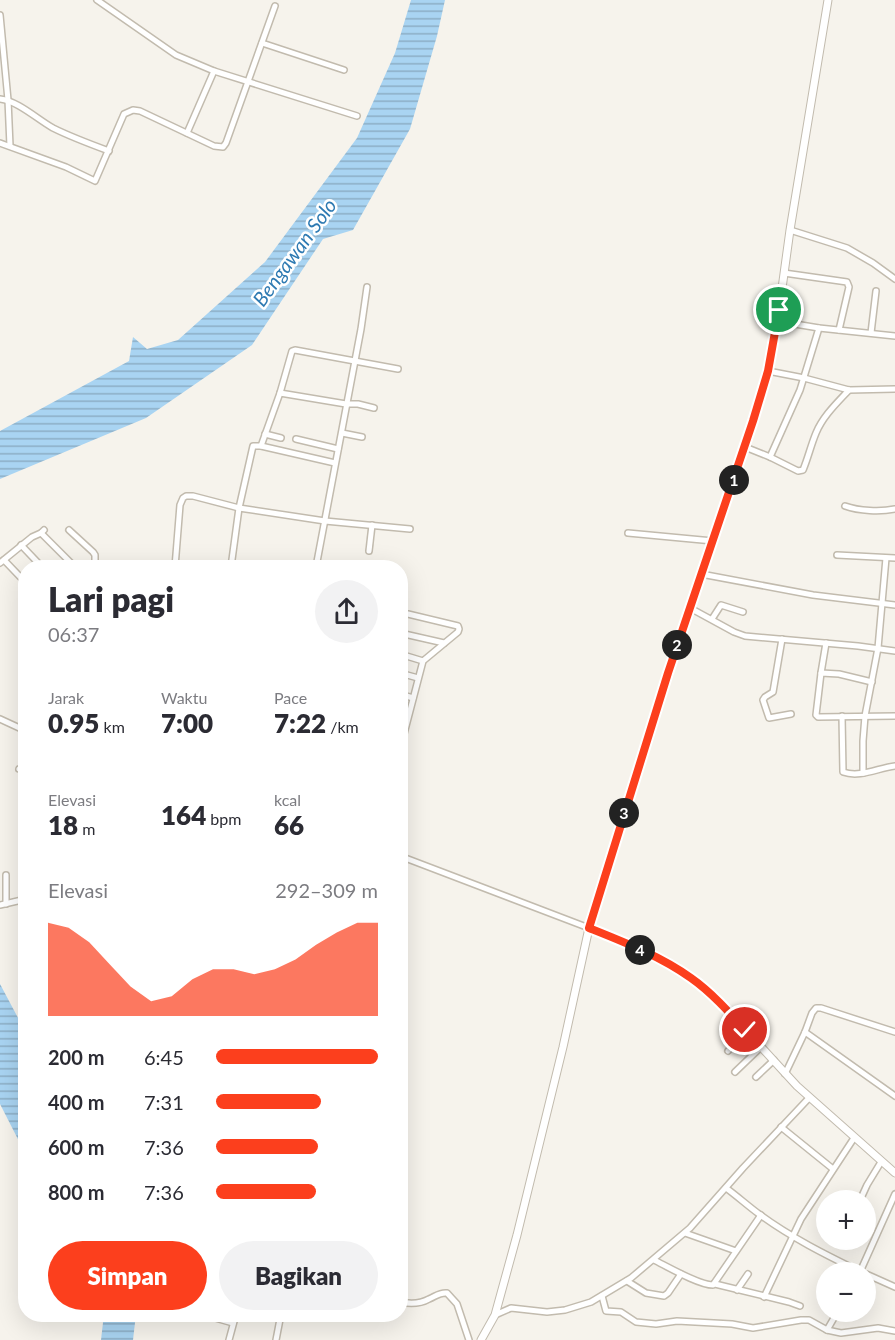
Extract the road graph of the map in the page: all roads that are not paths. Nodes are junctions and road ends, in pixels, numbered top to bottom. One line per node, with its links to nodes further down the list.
1 (97, 0): 7 (street)
2 (828, 0): 16 (street)
3 (275, 6): 5 (street)
4 (0, 15): 10 (street)
5 (262, 43): 6 (street); 8 (street)
6 (344, 70)
7 (214, 71): 8 (street); 12 (street)
8 (248, 82): 11 (street); 12 (street)
9 (0, 99): 10 (street)
10 (8, 100): 14 (street); 15 (street)
11 (357, 116)
12 (187, 133): 15 (street)
13 (0, 143): 14 (street)
14 (10, 146): 15 (street)
15 (109, 151)
16 (790, 230): 17 (street); 18 (street)
17 (784, 273): 21 (street); 23 (street)
18 (895, 279)
19 (367, 287): 26 (street)
20 (876, 291): 24 (street)
21 (777, 321): 22 (street); 28 (street)
22 (819, 328): 23 (street); 29 (street)
23 (839, 330): 24 (street)
24 (871, 333): 25 (street)
25 (895, 336)
26 (354, 362): 27 (street); 32 (street); 33 (street)
27 (398, 369)
28 (768, 371): 29 (street); 41 (street)
29 (804, 378): 31 (street); 43 (street)
30 (895, 389): 31 (street)
31 (849, 390): 43 (street)
32 (280, 393): 33 (street); 36 (street)
33 (346, 404): 34 (street); 35 (street)
34 (374, 408)
35 (342, 433): 37 (street); 42 (street)
36 (265, 434): 38 (street); 40 (street)
37 (363, 437)
38 (282, 438)
39 (296, 439): 42 (street)
40 (261, 446): 44 (street); 46 (street)
41 (745, 447): 43 (street); 53 (street)
42 (338, 449): 44 (street)
43 (770, 457)
44 (335, 463): 48 (street)
45 (845, 506): 47 (street)
46 (239, 508): 48 (street); 62 (street); 63 (street)
47 (895, 509)
48 (325, 521): 49 (street); 64 (street)
49 (372, 525): 50 (street); 55 (street)
50 (410, 529)
51 (69, 530): 61 (street)
52 (628, 533): 53 (street)
53 (713, 541): 66 (street)
54 (21, 546): 59 (street); 60 (street); 65 (street)
55 (369, 551)
56 (837, 555): 57 (street)
57 (886, 558): 58 (street); 68 (street)
58 (895, 558)
59 (35, 560)
60 (69, 560)
61 (95, 560)
62 (176, 560)
63 (232, 560)
64 (317, 560)
65 (2, 562): 67 (street)
66 (701, 574): 68 (street); 70 (street)
67 (18, 576)
68 (883, 603): 69 (street); 78 (street)
69 (895, 605)
70 (690, 608): 73 (street); 101 (street)
71 (743, 612): 73 (street)
72 (408, 614): 76 (street)
73 (712, 619): 75 (street)
74 (408, 635): 76 (street)
75 (783, 639): 77 (street); 88 (street)
76 (444, 643): 81 (street)
77 (826, 643): 78 (street); 82 (street)
78 (878, 648): 79 (street); 85 (street)
79 (895, 651)
80 (408, 656): 81 (street)
81 (423, 661): 84 (street)
82 (821, 673): 85 (street); 89 (street)
83 (408, 675): 84 (street)
84 (418, 678): 87 (street)
85 (872, 682): 90 (street)
86 (408, 696): 87 (street)
87 (413, 698): 92 (street)
88 (791, 714)
89 (842, 716): 90 (street); 96 (street)
90 (865, 716): 91 (street); 96 (street)
91 (895, 716)
92 (408, 718)
93 (0, 719): 94 (street)
94 (18, 727)
95 (895, 766): 96 (street)
96 (863, 773)
97 (408, 859): 101 (street)
98 (6, 874): 100 (street)
99 (18, 901): 100 (street)
100 (3, 904)
101 (589, 928): 102 (street); 137 (street)
102 (745, 1030): 105 (street); 106 (street)
103 (805, 1032): 104 (street); 109 (street); 111 (street)
104 (895, 1032)
105 (761, 1047): 107 (street); 108 (street)
106 (728, 1051)
107 (774, 1060): 109 (street); 110 (street)
108 (735, 1072)
109 (785, 1074): 112 (street)
110 (756, 1077)
111 (895, 1096)
112 (809, 1098): 113 (street); 114 (street)
113 (781, 1127): 116 (street); 118 (street)
114 (854, 1138): 115 (street); 116 (street)
115 (881, 1162): 117 (street); 119 (street)
116 (833, 1169): 123 (street)
117 (895, 1173)
118 (726, 1188): 121 (street); 122 (street)
119 (865, 1190)
120 (895, 1194): 127 (street)
121 (761, 1215): 123 (street); 124 (street)
122 (685, 1233): 124 (street); 125 (street)
123 (792, 1235): 126 (street); 136 (street)
124 (736, 1251): 132 (street)
125 (654, 1260): 128 (street); 131 (street)
126 (841, 1262)
127 (866, 1262)
128 (681, 1274): 131 (street); 132 (street)
129 (748, 1274): 134 (street)
130 (876, 1278): 133 (street)
131 (627, 1281): 135 (street)
132 (715, 1284): 134 (street)
133 (895, 1287)
134 (737, 1290): 136 (street)
135 (602, 1296): 140 (street); 146 (street)
136 (764, 1297): 139 (street)
137 (500, 1299): 140 (street); 141 (street)
138 (408, 1302): 150 (street)
139 (800, 1306)
140 (511, 1308): 141 (street)
141 (495, 1315): 151 (street)
142 (229, 1322): 145 (street)
143 (279, 1322): 149 (street)
144 (832, 1322): 146 (street)
145 (233, 1323): 148 (street)
146 (827, 1330): 147 (street)
147 (895, 1331)
148 (229, 1340)
149 (276, 1340)
150 (469, 1340)
151 (481, 1340)

